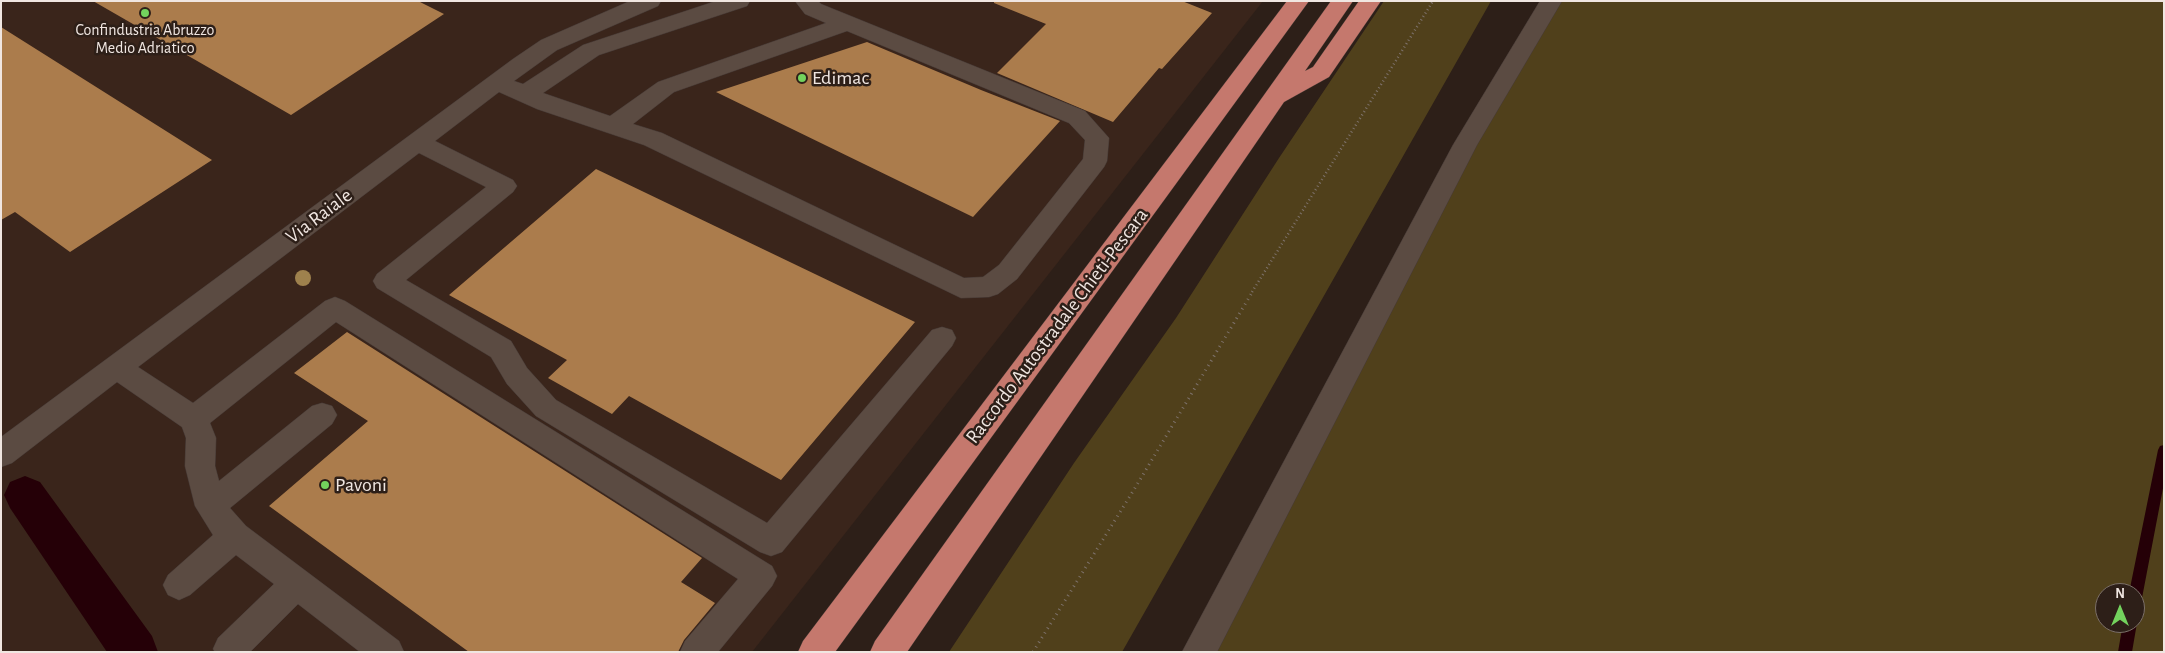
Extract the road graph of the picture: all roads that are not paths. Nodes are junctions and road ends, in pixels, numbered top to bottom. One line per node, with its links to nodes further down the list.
1 (650, 1): 9 (street, Via Raiale)
2 (739, 1): 10 (street)
3 (806, 1): 8 (street)
4 (1298, 1): 26 (highway, Raccordo Autostradale Chieti-Pescara)
5 (1342, 1): 11 (highway)
6 (1370, 1): 11 (highway)
7 (1551, 1): 28 (street)
8 (847, 23): 12 (street); 12 (street)
9 (497, 82): 10 (street); 13 (street, Via Raiale)
10 (525, 94): 12 (street)
11 (1273, 99): 27 (highway)
12 (612, 126)
13 (418, 142): 14 (street); 15 (street, Via Raiale)
14 (942, 338)
15 (118, 368): 17 (street); 18 (street, Via Raiale)
16 (322, 415): 19 (street)
17 (194, 419): 19 (street); 25 (street)
18 (1, 454)
19 (210, 506): 20 (street)
20 (235, 536): 21 (street); 22 (street)
21 (297, 583): 23 (street); 24 (street)
22 (179, 585)
23 (367, 646)
24 (230, 648)
25 (697, 652)
26 (815, 652)
27 (887, 652)
28 (1199, 652)

